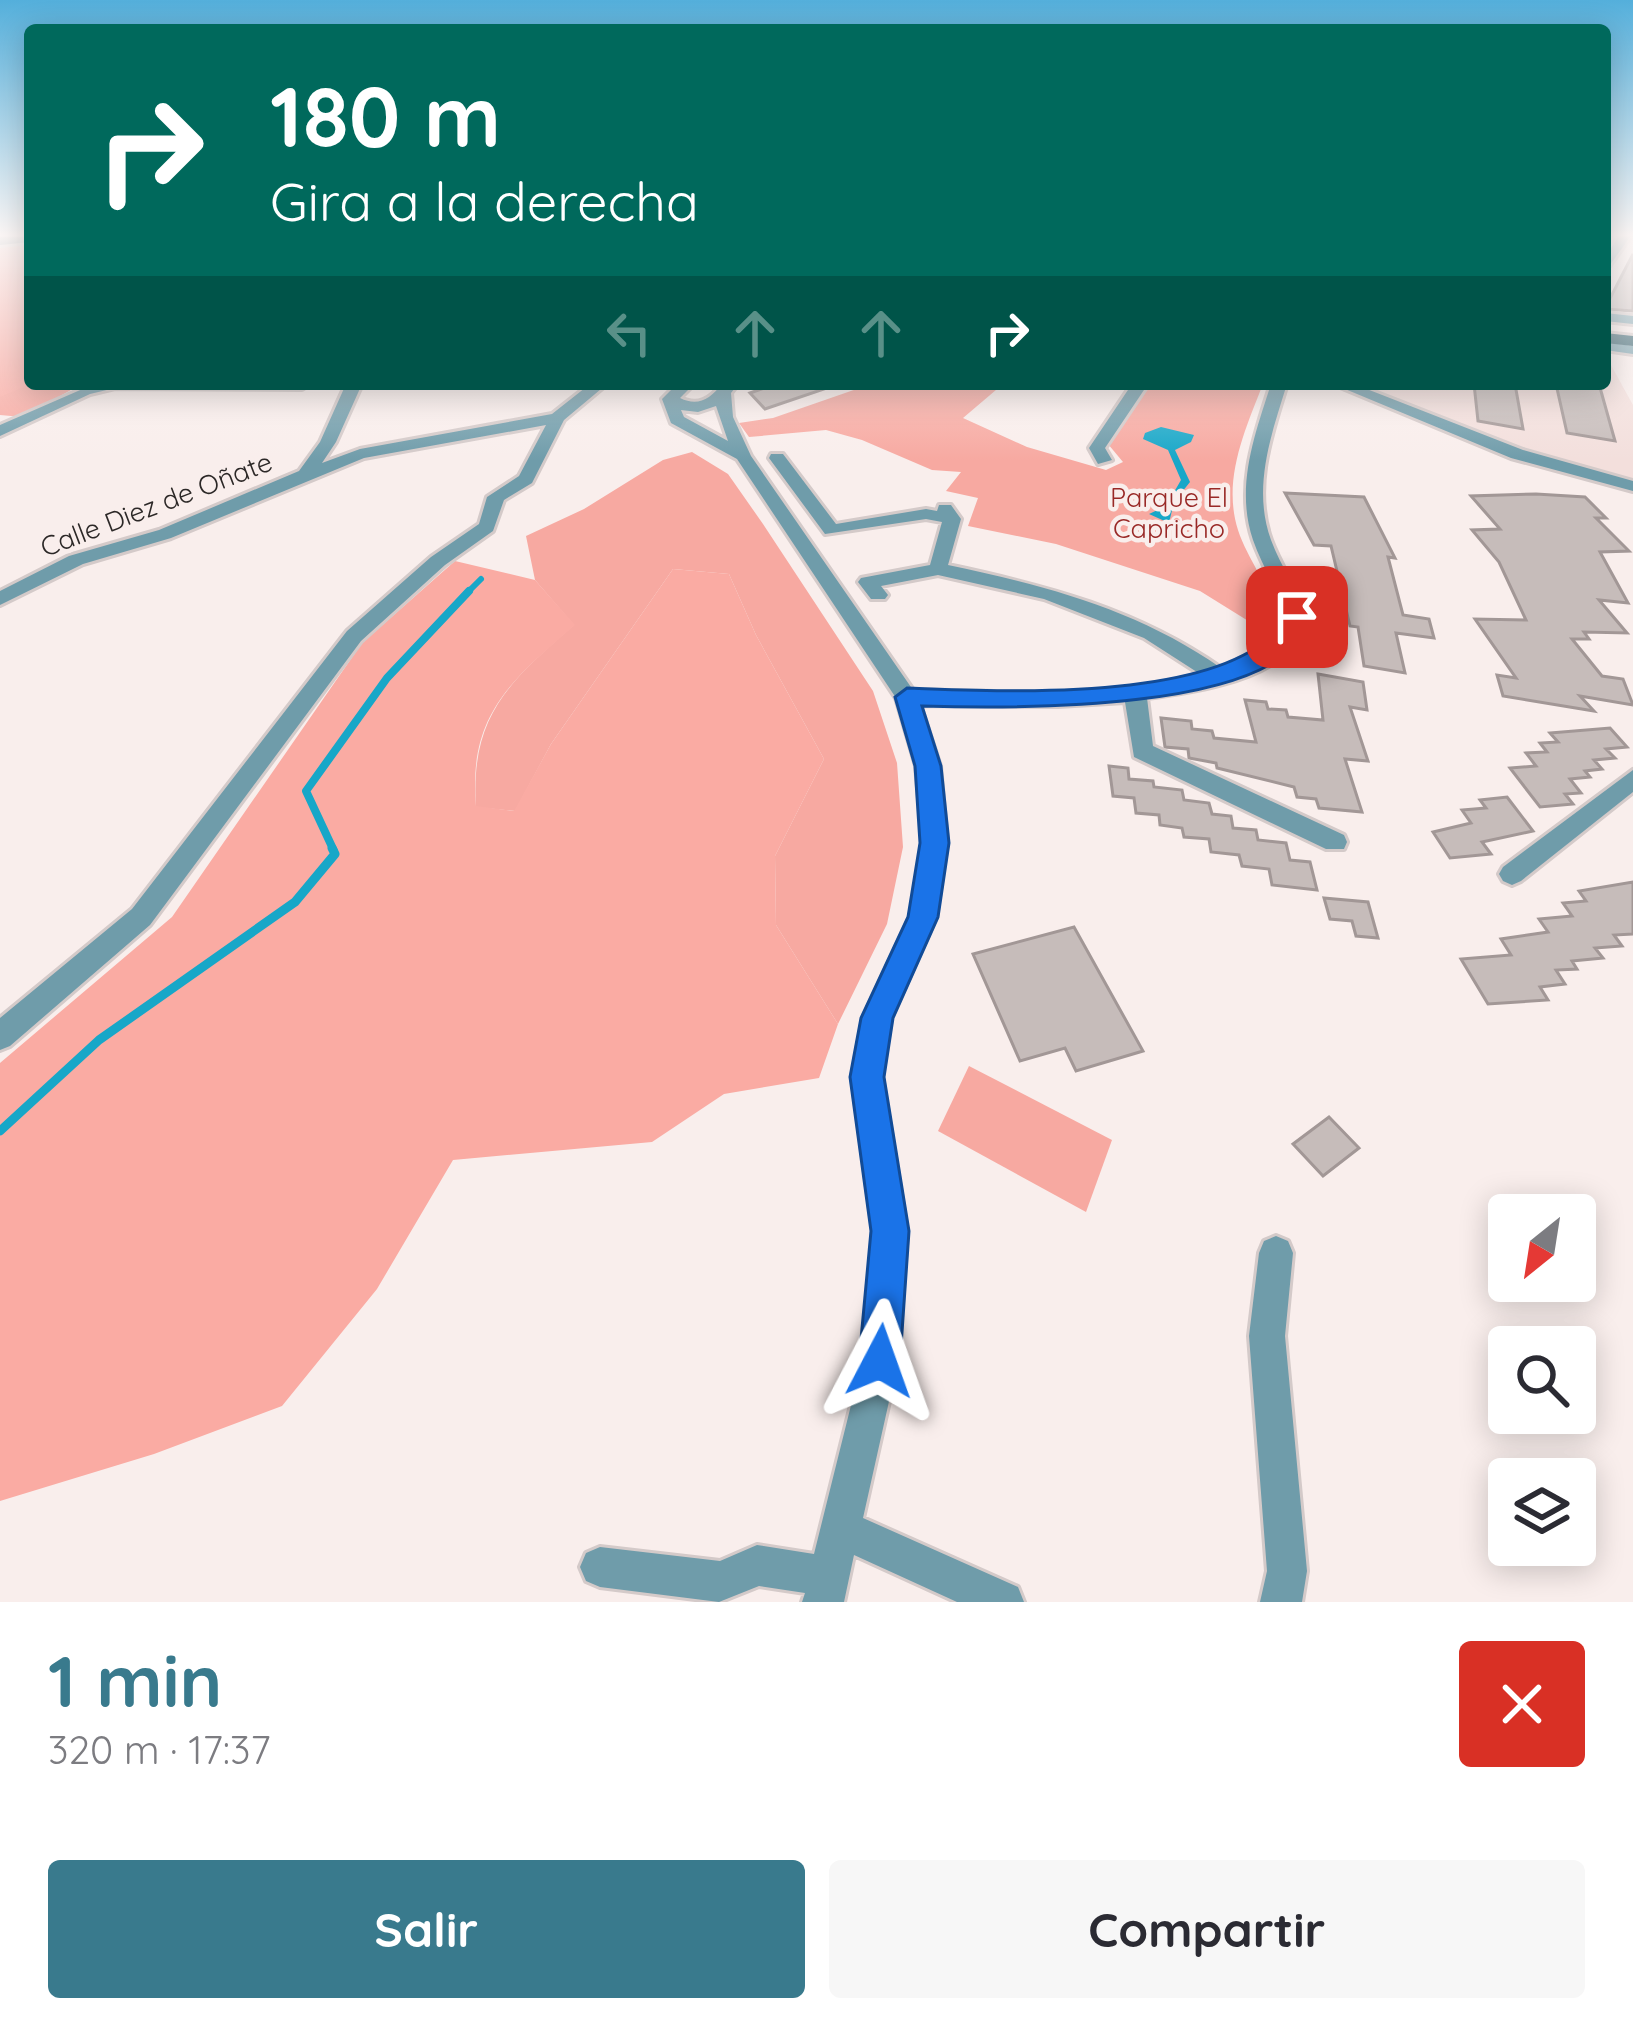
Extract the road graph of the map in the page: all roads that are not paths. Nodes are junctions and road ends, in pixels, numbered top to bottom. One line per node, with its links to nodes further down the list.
1 (1633, 320): 2 (street)
2 (1616, 334)
3 (89, 390): 14 (street)
4 (351, 390): 18 (street, Calle Diez de Oñate)
5 (592, 390): 13 (street)
6 (680, 390): 12 (street)
7 (724, 390): 12 (street)
8 (727, 390): 15 (street)
9 (1136, 390): 17 (street)
10 (1277, 390): 23 (street)
11 (1356, 390): 19 (street)
12 (670, 399): 15 (street)
13 (557, 418): 18 (street); 29 (street)
14 (0, 431)
15 (743, 456): 25 (street)
16 (777, 458): 20 (street)
17 (1104, 460)
18 (305, 475): 22 (street, Calle Diez de Oñate)
19 (1633, 486)
20 (938, 568): 21 (street); 23 (street)
21 (878, 595)
22 (0, 599)
23 (1217, 676): 24 (street)
24 (1135, 693): 25 (street); 27 (street)
25 (907, 697): 31 (street)
26 (1633, 779): 28 (street)
27 (1335, 842)
28 (1512, 874)
29 (0, 1036)
30 (1276, 1253): 35 (street)
31 (838, 1526): 33 (street); 34 (street)
32 (601, 1568): 33 (street)
33 (826, 1589)
34 (1003, 1602)
35 (1281, 1602)

